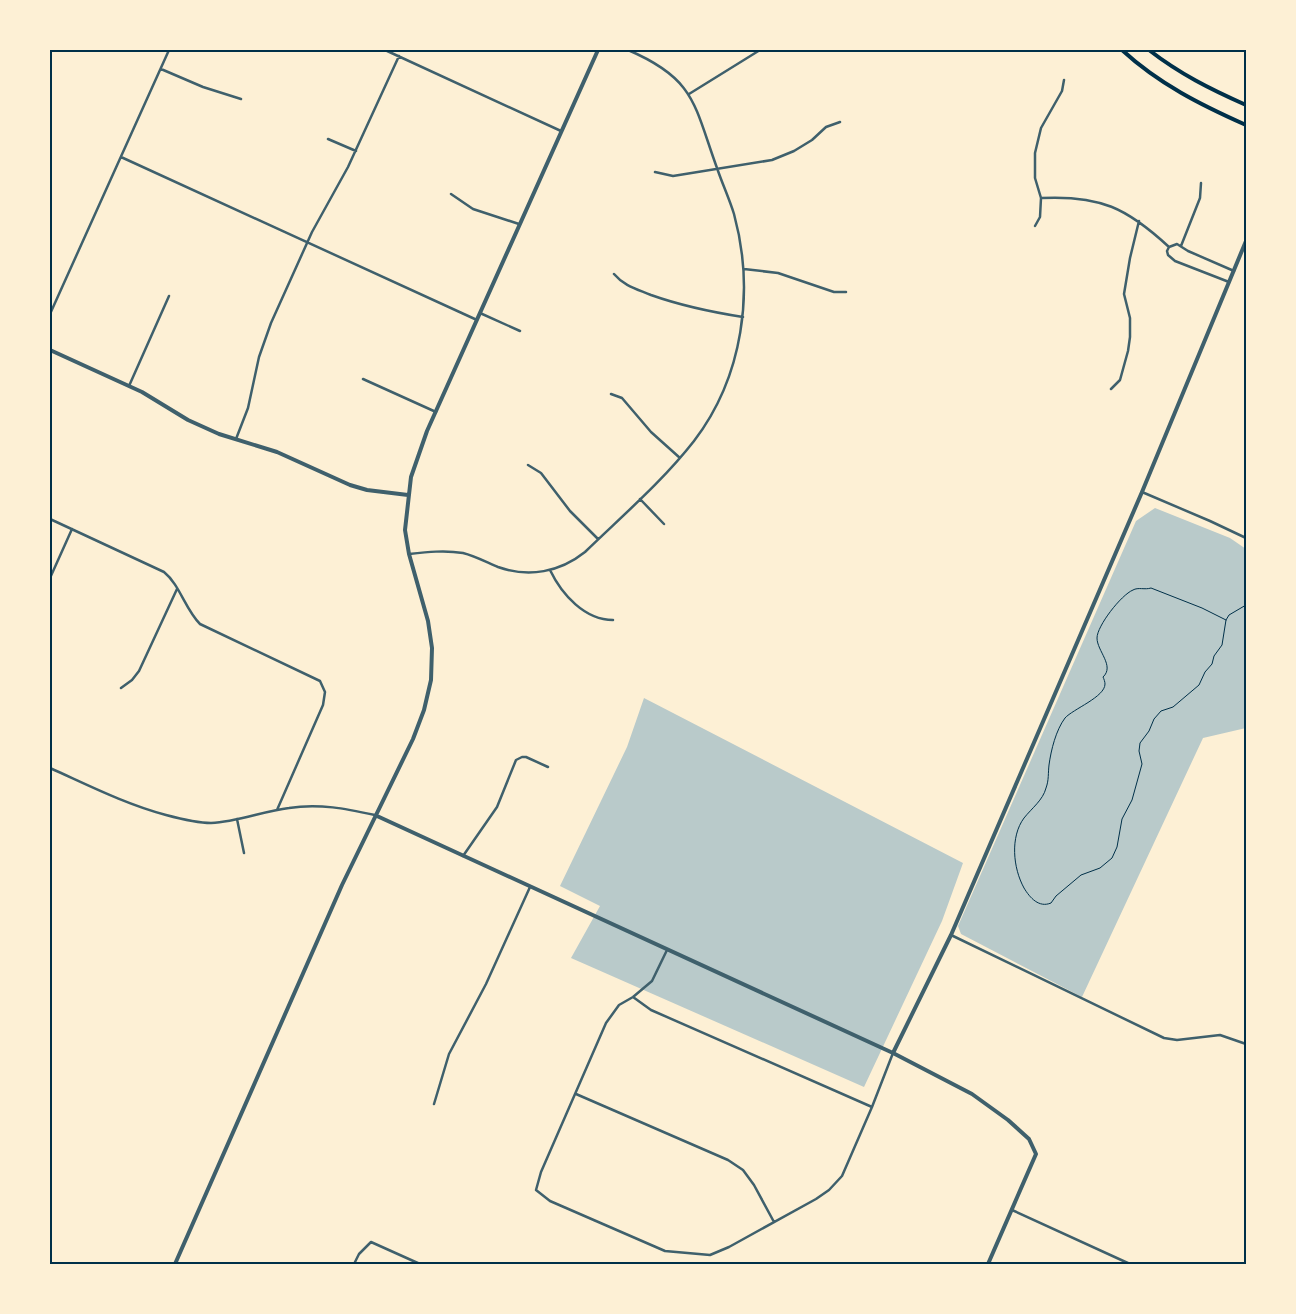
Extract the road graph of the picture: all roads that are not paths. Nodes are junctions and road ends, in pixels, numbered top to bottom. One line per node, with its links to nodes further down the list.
1 (169, 50): 9 (street)
2 (386, 50): 8 (street)
3 (598, 50): 16 (street)
4 (628, 50): 11 (street)
5 (760, 50): 11 (street)
6 (1122, 50): 15 (main road)
7 (1149, 50): 13 (main road)
8 (398, 56): 16 (street); 18 (street)
9 (161, 68): 12 (street); 19 (street)
10 (1064, 80): 24 (street)
11 (689, 94): 20 (street)
12 (240, 99)
13 (1246, 105)
14 (840, 122): 20 (street)
15 (1246, 125)
16 (561, 131): 26 (street)
17 (328, 139): 18 (street)
18 (356, 151): 28 (street)
19 (121, 157): 28 (street); 39 (street)
20 (717, 169): 21 (street); 32 (street)
21 (655, 172)
22 (1201, 183): 30 (street)
23 (451, 194): 26 (street)
24 (1041, 198): 25 (street); 27 (street)
25 (1139, 221): 31 (street); 46 (street)
26 (519, 224): 38 (street)
27 (1036, 226)
28 (307, 241): 41 (street); 49 (street)
29 (1246, 241): 33 (street)
30 (1181, 246): 31 (street); 33 (street)
31 (1169, 247): 35 (street)
32 (744, 269): 36 (street); 40 (street)
33 (1234, 271): 35 (street)
34 (614, 274): 40 (street)
35 (1229, 283): 52 (street)
36 (846, 292)
37 (170, 296): 45 (street)
38 (480, 313): 41 (street); 42 (street)
39 (50, 314)
40 (743, 317): 50 (street)
41 (477, 320): 48 (street)
42 (520, 331)
43 (50, 350): 45 (street)
44 (363, 380): 48 (street)
45 (129, 386): 49 (street)
46 (1111, 389)
47 (611, 394): 50 (street)
48 (436, 412): 53 (street)
49 (235, 440): 53 (street)
50 (680, 458): 54 (street)
51 (528, 465): 59 (street)
52 (1142, 492): 58 (street); 74 (street)
53 (408, 495): 60 (street)
54 (640, 499): 56 (street); 59 (street)
55 (50, 519): 57 (street)
56 (664, 524)
57 (72, 529): 62 (street); 63 (street)
58 (1246, 538)
59 (598, 539): 61 (street)
60 (409, 554): 61 (street); 69 (street)
61 (550, 570): 64 (street)
62 (50, 578)
63 (177, 589): 65 (street); 68 (street)
64 (613, 620)
65 (121, 688)
66 (548, 767): 72 (street)
67 (50, 768): 70 (street)
68 (277, 810): 69 (street); 70 (street)
69 (377, 816): 72 (street); 84 (street)
70 (237, 819): 71 (street)
71 (244, 852)
72 (464, 856): 73 (street)
73 (530, 887): 75 (street); 80 (street)
74 (951, 935): 77 (street); 78 (street)
75 (667, 950): 76 (street); 78 (street)
76 (633, 997): 79 (street); 81 (street)
77 (1246, 1044)
78 (893, 1053): 81 (street); 82 (street)
79 (576, 1094): 83 (street); 83 (street)
80 (434, 1104)
81 (872, 1108): 83 (street)
82 (1012, 1210): 87 (street); 88 (street)
83 (774, 1222)
84 (175, 1264)
85 (354, 1264): 86 (street)
86 (420, 1264)
87 (988, 1264)
88 (1130, 1264)

